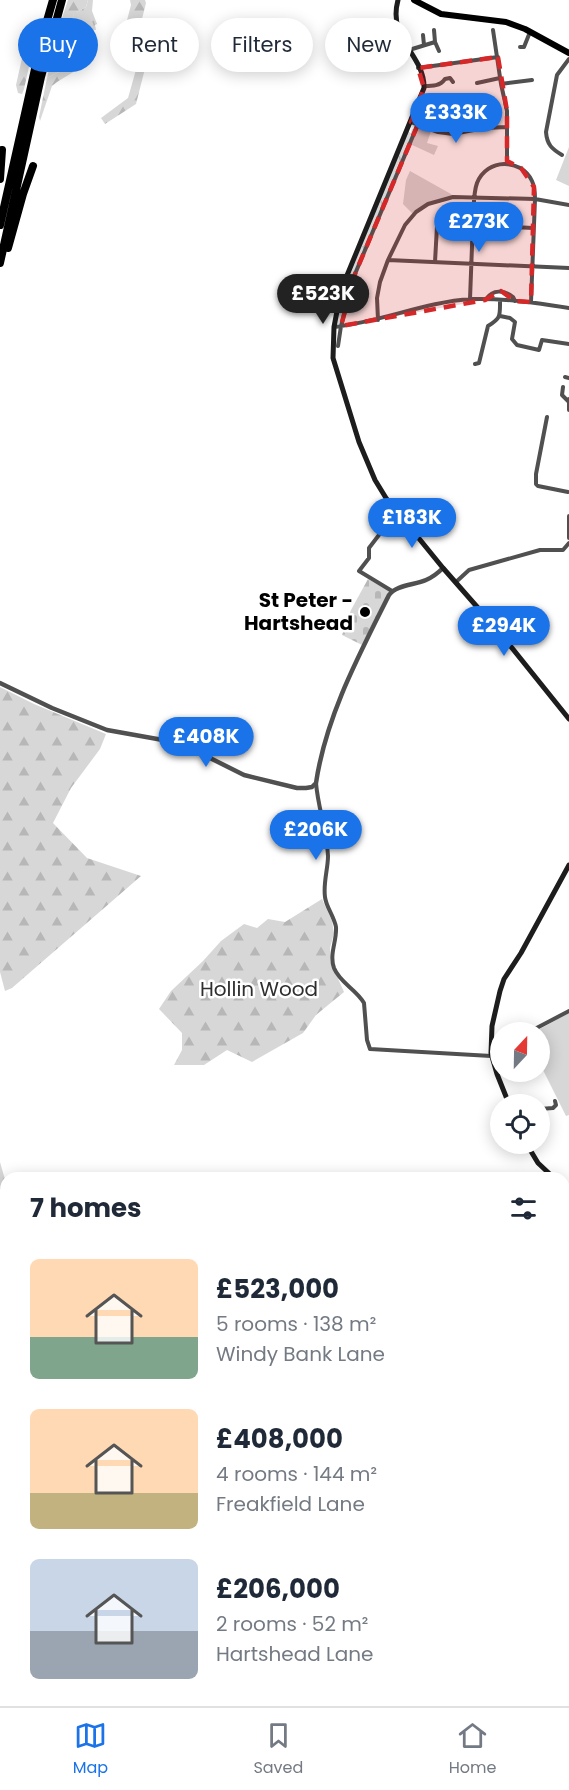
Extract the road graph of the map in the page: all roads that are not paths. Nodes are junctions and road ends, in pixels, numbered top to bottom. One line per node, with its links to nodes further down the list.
1 (53, 0): 39 (highway)
2 (62, 0): 45 (highway)
3 (398, 0): 5 (main road)
4 (414, 0): 8 (main road)
5 (396, 18)
6 (435, 30): 10 (street)
7 (494, 30): 17 (street)
8 (531, 32): 12 (street); 15 (main road)
9 (423, 35): 11 (street)
10 (435, 42): 11 (street); 14 (street)
11 (424, 45): 13 (street)
12 (523, 48)
13 (412, 49)
14 (439, 51)
15 (569, 53)
16 (412, 56): 19 (main road)
17 (498, 57): 19 (street); 20 (street)
18 (569, 59): 32 (street)
19 (418, 68): 25 (main road)
20 (500, 78): 23 (street); 24 (street)
21 (532, 80): 24 (street)
22 (453, 82): 25 (street)
23 (477, 82)
24 (501, 84): 30 (street)
25 (424, 86): 27 (main road)
26 (481, 109): 29 (street)
27 (411, 122): 28 (street); 58 (main road)
28 (418, 124): 29 (street); 58 (street)
29 (483, 128): 30 (street)
30 (507, 128): 33 (street)
31 (2, 150): 35 (highway)
32 (562, 155)
33 (507, 163): 36 (street); 37 (street)
34 (33, 166): 49 (highway)
35 (0, 179)
36 (474, 197): 37 (street); 40 (street); 43 (street)
37 (535, 200): 38 (street); 42 (street)
38 (569, 205)
39 (0, 225)
40 (473, 225): 42 (street); 46 (street)
41 (437, 226): 44 (street)
42 (533, 228): 47 (street)
43 (388, 260): 44 (street); 57 (street)
44 (435, 262): 46 (street)
45 (0, 263)
46 (471, 264): 47 (street); 50 (street)
47 (531, 267): 48 (street); 54 (street)
48 (569, 268)
49 (0, 272)
50 (470, 299): 51 (street); 57 (street)
51 (485, 300): 52 (street); 53 (street)
52 (500, 301): 53 (street); 56 (street)
53 (515, 301): 54 (street)
54 (531, 302): 55 (street)
55 (569, 309)
56 (500, 316): 59 (street); 61 (street)
57 (378, 320): 58 (street)
58 (338, 326): 60 (street); 67 (main road)
59 (569, 344)
60 (338, 346)
61 (475, 364)
62 (563, 387): 63 (street)
63 (569, 400): 64 (street)
64 (569, 410)
65 (547, 417): 66 (street)
66 (568, 492)
67 (399, 515): 71 (main road); 73 (street)
68 (569, 516): 69 (street)
69 (569, 538)
70 (569, 543): 72 (street)
71 (443, 568): 72 (main road); 73 (street)
72 (456, 582): 75 (main road)
73 (392, 591): 76 (street)
74 (0, 683): 77 (street)
75 (569, 719)
76 (316, 783): 77 (street); 78 (street)
77 (306, 788): 78 (street)
78 (317, 793): 83 (street)
79 (569, 865): 81 (main road)
80 (569, 1011): 82 (street)
81 (493, 1022)
82 (548, 1022)
83 (490, 1054)
84 (557, 1105): 85 (street)
85 (550, 1108)
86 (533, 1154): 87 (main road)
87 (548, 1172)

